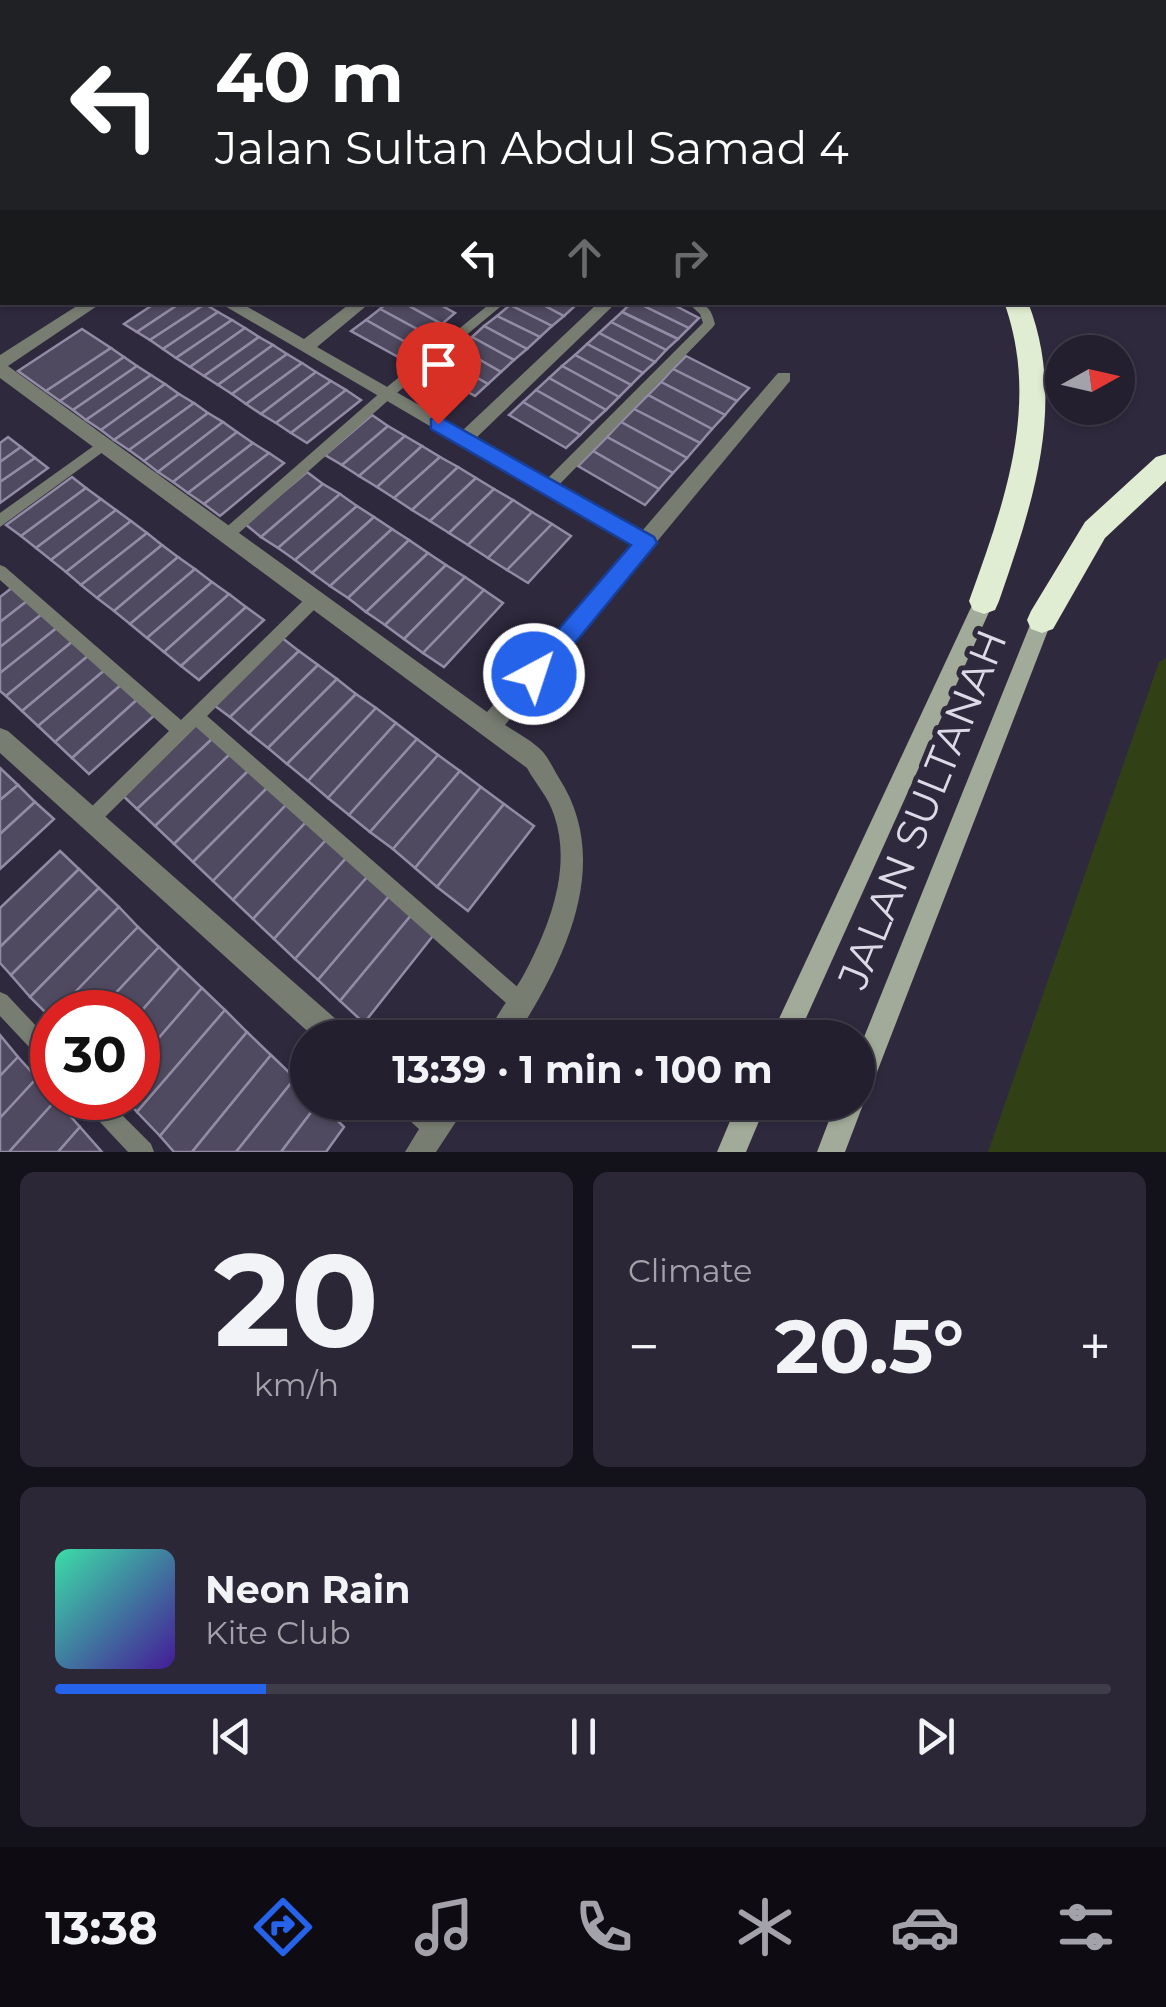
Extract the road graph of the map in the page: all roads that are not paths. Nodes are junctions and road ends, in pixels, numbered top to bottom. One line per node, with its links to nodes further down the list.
1 (91, 305): 9 (street)
2 (239, 305): 8 (street)
3 (359, 305): 8 (street)
4 (496, 305): 11 (lane)
5 (606, 305): 12 (street)
6 (697, 305): 15 (lane)
7 (1017, 305): 21 (highway)
8 (305, 348): 11 (street)
9 (0, 367): 13 (street)
10 (784, 377): 18 (street)
11 (386, 394): 12 (street); 17 (lane)
12 (464, 439): 15 (street)
13 (102, 445): 16 (lane); 17 (street)
14 (1166, 464): 22 (highway)
15 (547, 488): 18 (street)
16 (0, 521)
17 (227, 536): 20 (street)
18 (646, 543): 24 (street)
19 (0, 571): 25 (lane)
20 (315, 599): 23 (lane); 24 (street)
21 (984, 600): 32 (street, JALAN SULTANAH)
22 (1042, 620): 34 (street, JALAN SULTANAH)
23 (196, 716): 25 (lane); 29 (lane)
24 (490, 727): 29 (street)
25 (180, 730): 27 (lane)
26 (0, 738): 27 (street)
27 (90, 819): 30 (street)
28 (0, 1002): 33 (lane)
29 (522, 1004): 31 (street)
30 (316, 1020)
31 (511, 1020)
32 (791, 1020)
33 (30, 1034)
34 (875, 1042)
35 (112, 1120): 41 (lane)
36 (430, 1120): 40 (street)
37 (442, 1120): 40 (street)
38 (746, 1120): 43 (street)
39 (843, 1120): 44 (street)
40 (438, 1127): 42 (street)
41 (143, 1152)
42 (419, 1152)
43 (731, 1152)
44 (831, 1152)

